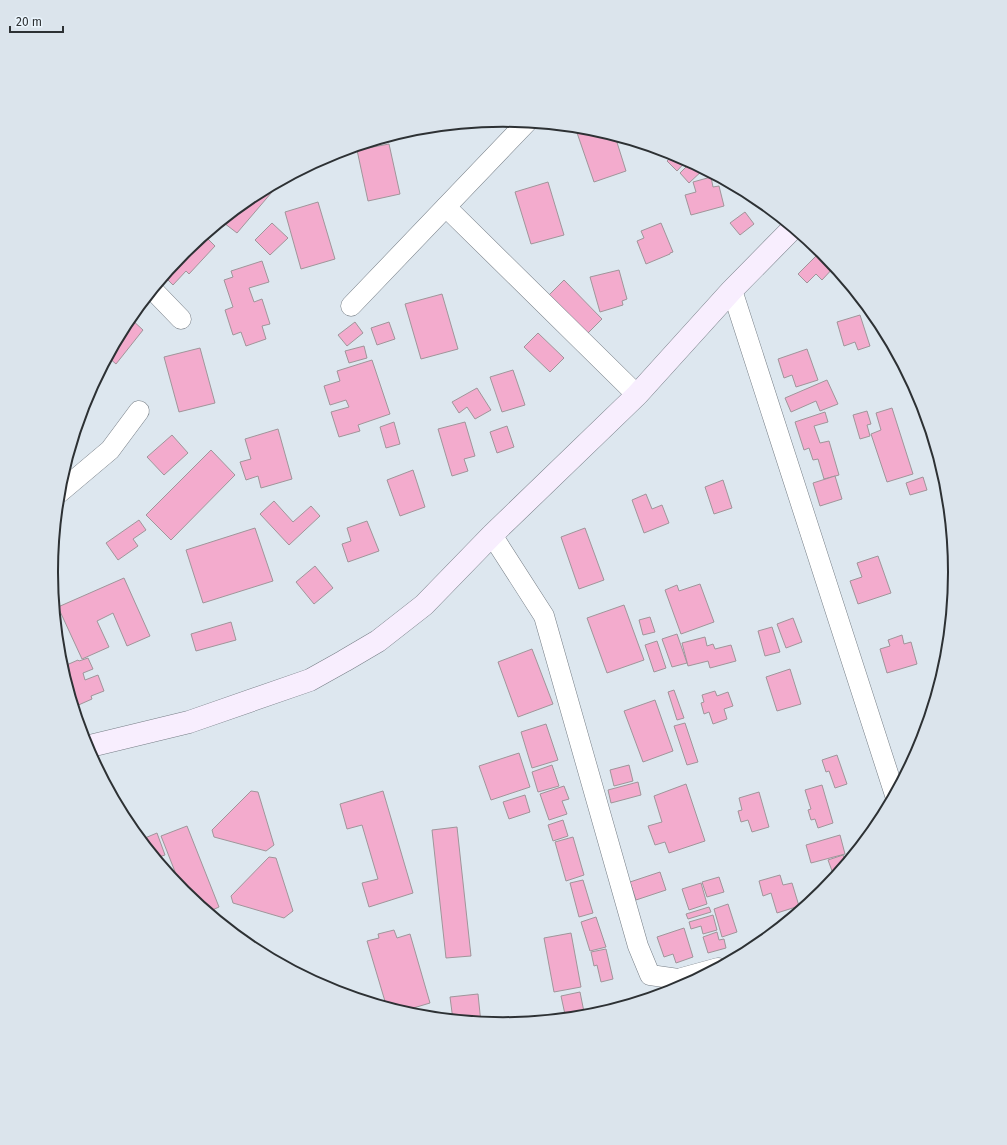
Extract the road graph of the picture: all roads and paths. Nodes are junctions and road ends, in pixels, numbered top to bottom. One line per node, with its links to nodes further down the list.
1 (522, 128): 2 (street)
2 (446, 206): 6 (street); 8 (street)
3 (790, 232): 4 (street)
4 (732, 290): 8 (street); 13 (street)
5 (156, 294): 7 (street)
6 (351, 306)
7 (181, 319)
8 (637, 395): 11 (street)
9 (138, 411): 10 (street)
10 (67, 486)
11 (492, 535): 12 (street); 14 (street)
12 (93, 744)
13 (893, 788)
14 (697, 974)

